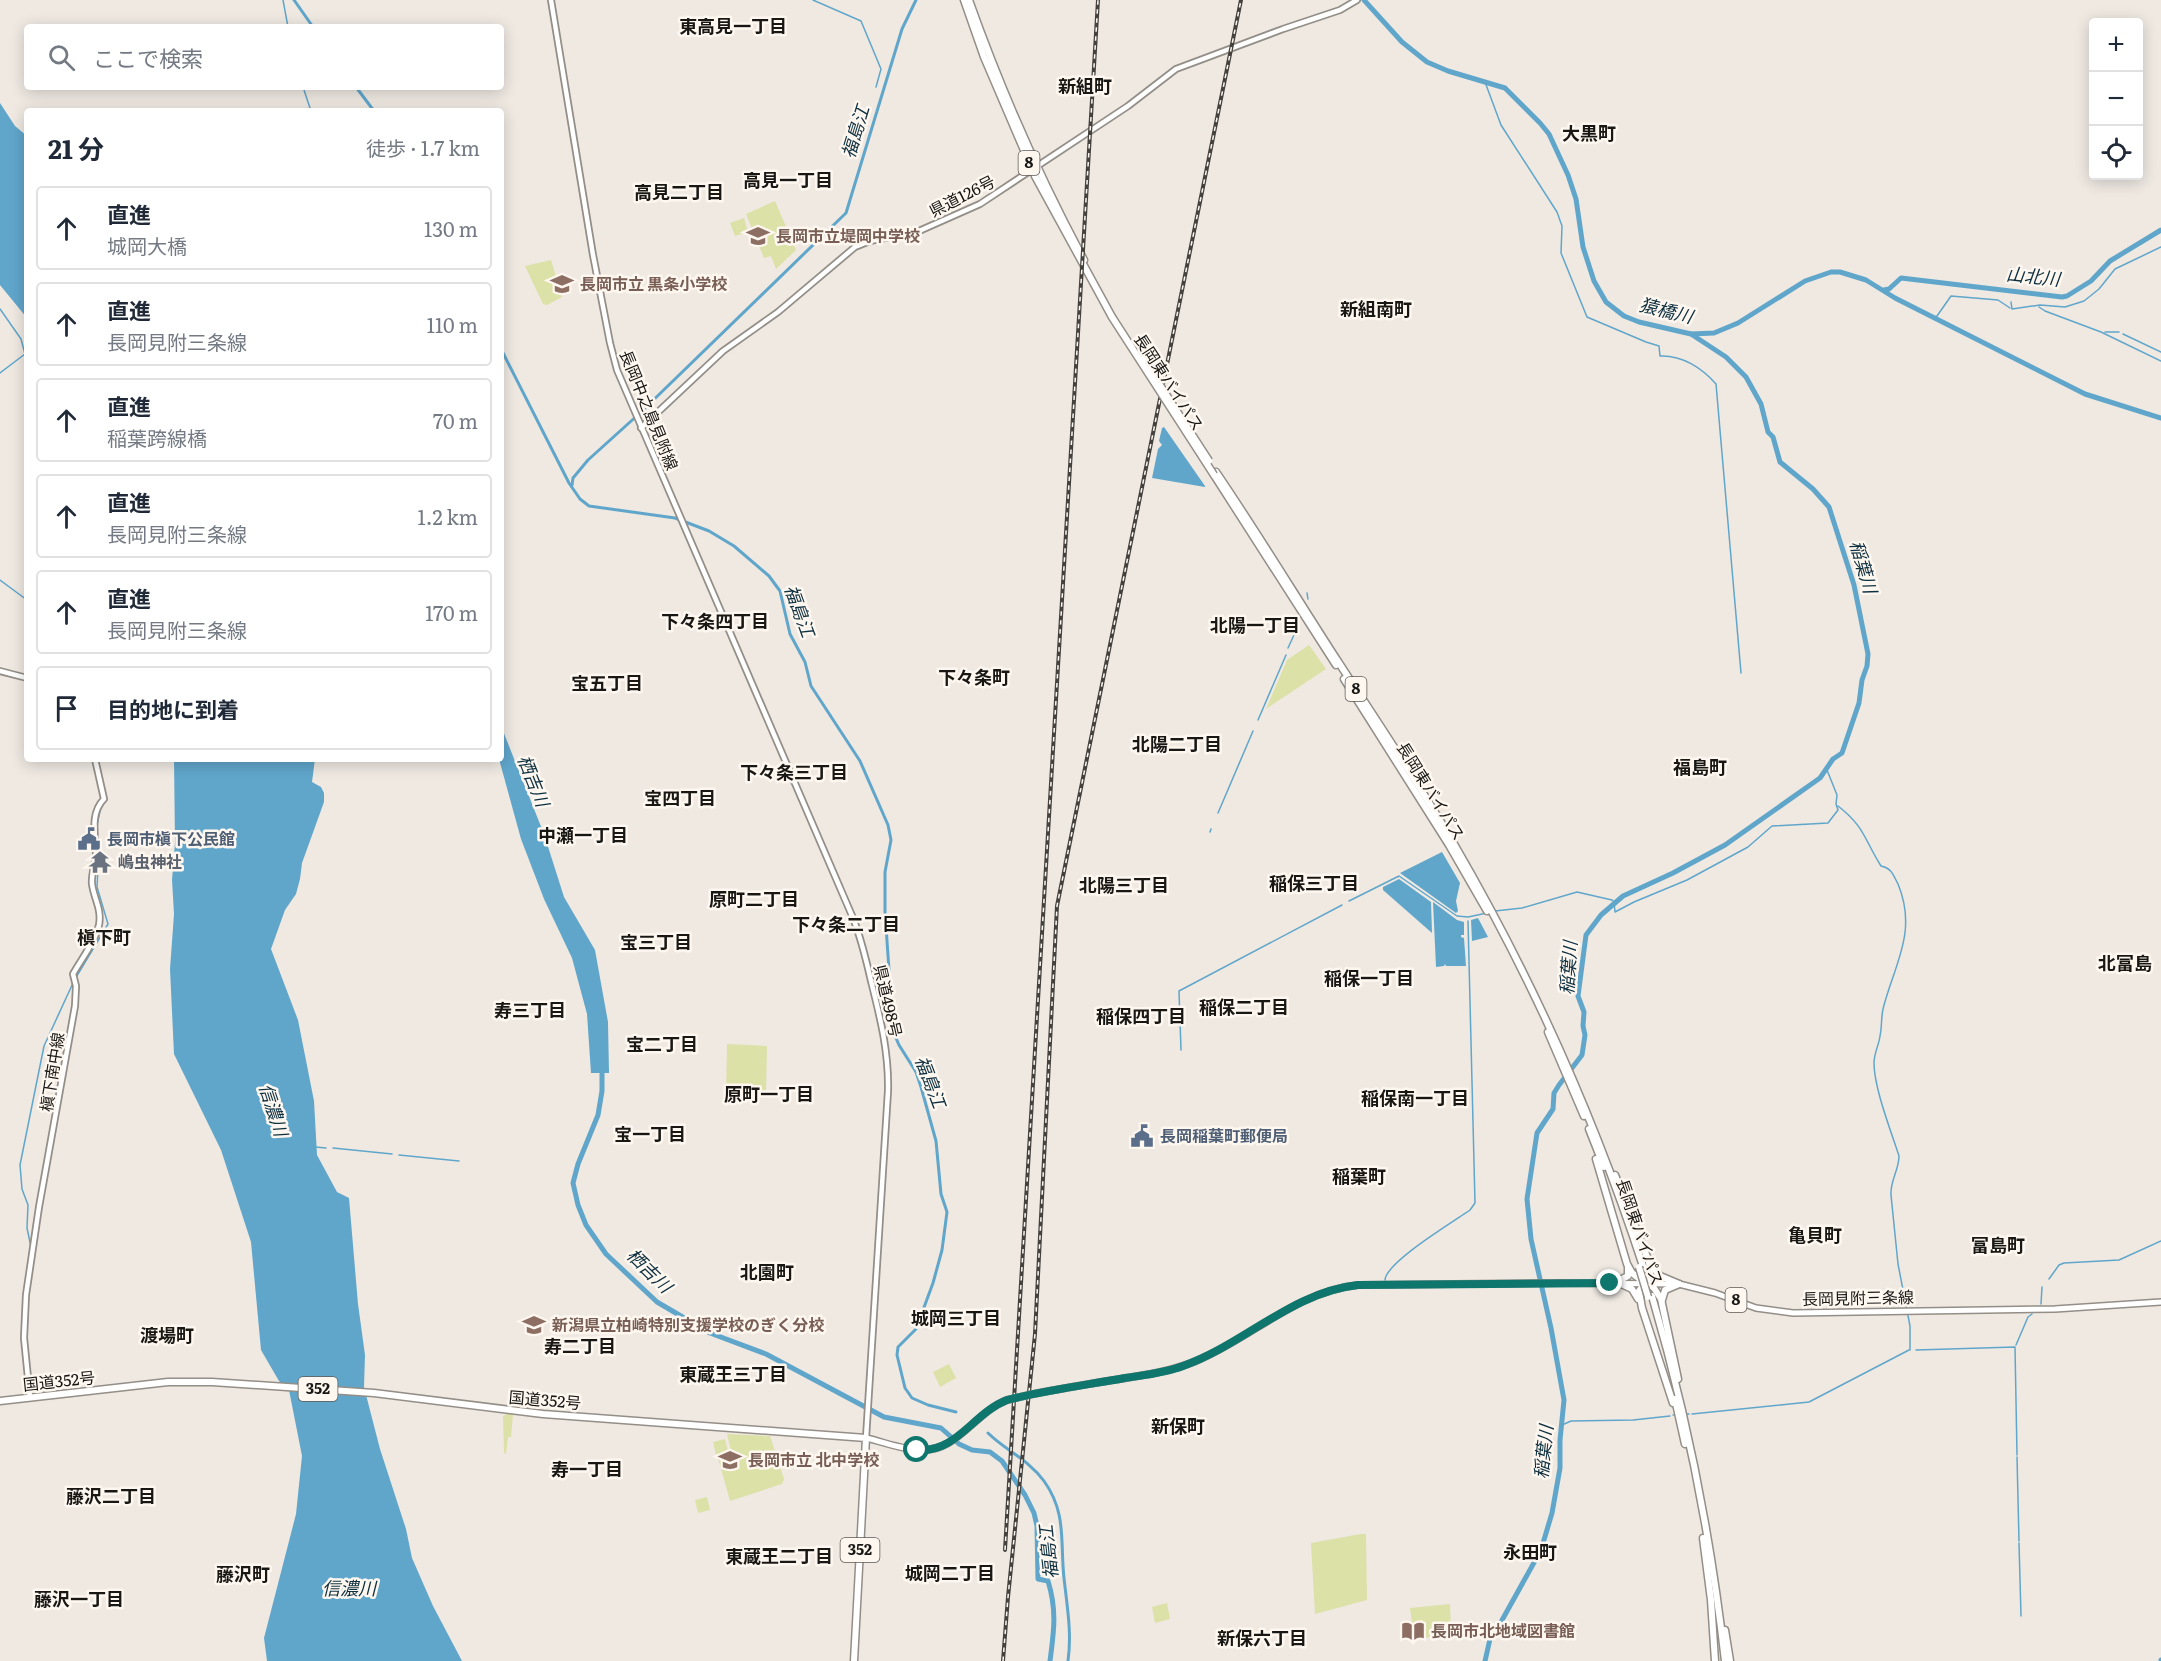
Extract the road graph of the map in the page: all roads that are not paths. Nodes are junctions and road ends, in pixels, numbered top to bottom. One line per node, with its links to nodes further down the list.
1 (551, 0): 6 (main road, 長岡中之島見附線)
2 (964, 0): 5 (highway, 長岡東バイパス / 8)
3 (969, 0): 5 (highway, 長岡東バイパス / 8)
4 (1357, 0): 5 (main road, 県道126号)
5 (1034, 168): 6 (main road, 県道126号); 11 (highway, 長岡東バイパス / 8, bridge)
6 (641, 428): 9 (main road, 長岡中之島見附線)
7 (0, 671): 8 (main road)
8 (24, 677)
9 (761, 705): 24 (main road, 県道498号)
10 (96, 762): 21 (main road, 槇下南中線)
11 (1490, 913): 12 (highway, 長岡東バイパス / 8); 14 (highway, 長岡東バイパス / 8)
12 (1578, 1102): 13 (highway); 14 (highway, 長岡東バイパス / 8)
13 (1627, 1264): 15 (highway); 16 (highway)
14 (1643, 1265): 16 (highway); 17 (highway); 23 (highway, 長岡東バイパス / 8, bridge)
15 (1617, 1283): 16 (main road, 長岡見附三条線 / 8); 20 (highway); 24 (main road, 長岡見附三条線 / 8, bridge)
16 (1645, 1283): 17 (main road, 長岡見附三条線 / 8); 19 (highway); 20 (highway)
17 (1679, 1284): 18 (main road, 長岡見附三条線 / 8); 19 (highway)
18 (2161, 1302)
19 (1663, 1304): 23 (highway)
20 (1642, 1308): 23 (highway)
21 (30, 1398): 22 (highway, 国道352号 / 352); 24 (highway, 国道352号 / 352)
22 (0, 1401)
23 (1682, 1417): 25 (highway, 長岡東バイパス / 8); 26 (highway, 長岡東バイパス / 8)
24 (866, 1438): 27 (highway, 352)
25 (1703, 1538): 28 (highway, 8); 29 (highway, 長岡東バイパス / 8)
26 (1709, 1547): 29 (highway, 長岡東バイパス / 8); 30 (highway, 8)
27 (854, 1661)
28 (1715, 1661)
29 (1723, 1661)
30 (1730, 1661)

